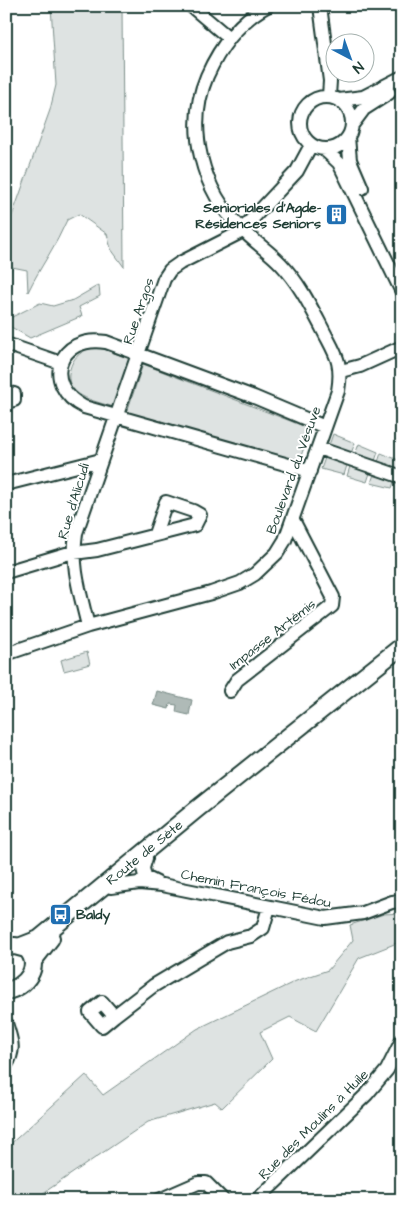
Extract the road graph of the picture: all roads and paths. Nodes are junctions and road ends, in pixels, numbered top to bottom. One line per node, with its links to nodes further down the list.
1 (191, 6): 4 (street)
2 (268, 6): 4 (street)
3 (320, 6): 7 (street)
4 (229, 38): 11 (street)
5 (402, 77): 7 (street)
6 (402, 86): 8 (street)
7 (334, 98): 8 (street); 9 (street)
8 (350, 131): 10 (street); 12 (street)
9 (311, 145): 10 (street); 11 (street, Rue Argos)
10 (324, 149): 13 (street)
11 (242, 230): 16 (street, Rue Argos); 18 (street)
12 (402, 274)
13 (402, 292)
14 (6, 344): 17 (street)
15 (402, 347): 18 (street)
16 (138, 355): 17 (street); 21 (street); 22 (street)
17 (60, 363): 21 (street)
18 (341, 371): 22 (street, Boulevard du Vésuve)
19 (6, 392): 20 (street)
20 (6, 402)
21 (118, 417): 24 (street, Rue d'Alicudi); 25 (street)
22 (326, 427): 23 (street, Boulevard du Vésuve)
23 (318, 448): 25 (street, Boulevard du Vésuve); 26 (street)
24 (101, 460): 27 (street); 30 (street, Rue d'Alicudi)
25 (310, 471): 28 (street, Boulevard du Vésuve)
26 (402, 477)
27 (6, 484)
28 (293, 520): 32 (street, Boulevard du Vésuve); 35 (street, Impasse Artémis)
29 (155, 534): 30 (street)
30 (73, 554): 31 (street); 32 (street, Rue d'Alicudi)
31 (6, 572)
32 (88, 626): 34 (street, Boulevard du Vésuve)
33 (402, 646): 36 (main road, Route de Sète)
34 (6, 654)
35 (230, 691)
36 (266, 755): 37 (main road, Route de Sète); 42 (main road, Route de Sète)
37 (146, 858): 38 (street, Chemin François Fédou); 39 (main road, Route de Sète)
38 (162, 885): 39 (street, Chemin François Fédou); 41 (street, Chemin François Fédou)
39 (111, 887): 43 (main road, Route de Sète)
40 (402, 902): 41 (street, Chemin François Fédou)
41 (269, 907): 45 (street)
42 (14, 946): 43 (main road)
43 (33, 961): 44 (main road, Route de Sète)
44 (6, 991)
45 (114, 1016)
46 (6, 1023): 48 (street)
47 (402, 1040): 51 (street, Rue des Moulins à Huile)
48 (6, 1065)
49 (159, 1200): 50 (street)
50 (223, 1200)
51 (257, 1200)

